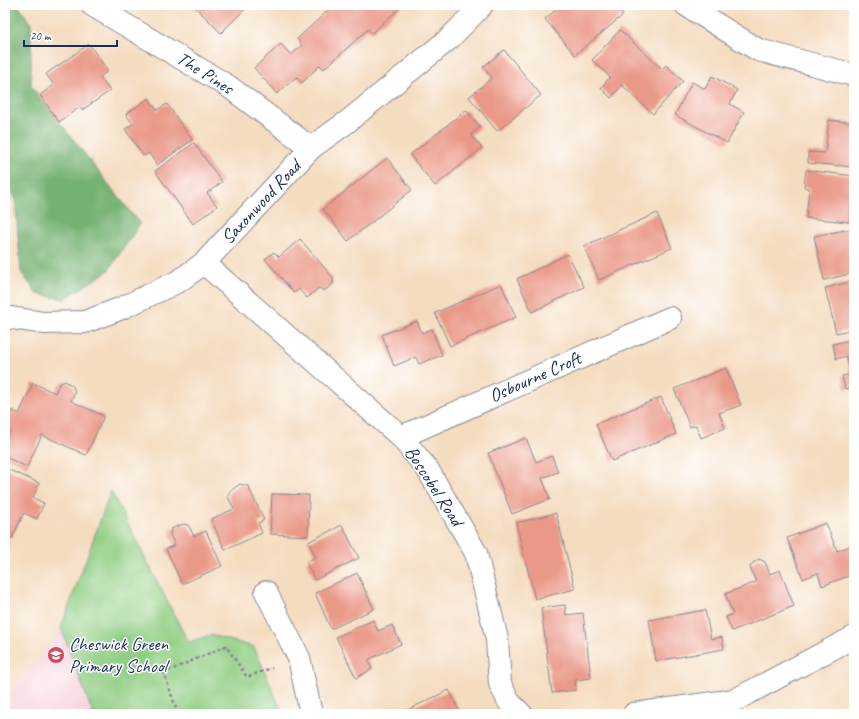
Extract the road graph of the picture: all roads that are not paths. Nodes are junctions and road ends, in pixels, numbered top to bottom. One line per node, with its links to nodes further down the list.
1 (92, 5): 5 (street, The Pines)
2 (482, 5): 5 (street, Saxonwood Road)
3 (686, 5): 4 (street)
4 (854, 75)
5 (311, 148): 6 (street, Saxonwood Road)
6 (204, 263): 7 (street, Saxonwood Road); 9 (street, Boscobel Road)
7 (5, 317)
8 (670, 318): 9 (street, Osbourne Croft)
9 (401, 437): 13 (street, Boscobel Road)
10 (266, 592): 12 (street)
11 (854, 636): 14 (street)
12 (311, 714)
13 (521, 714)
14 (634, 714)

